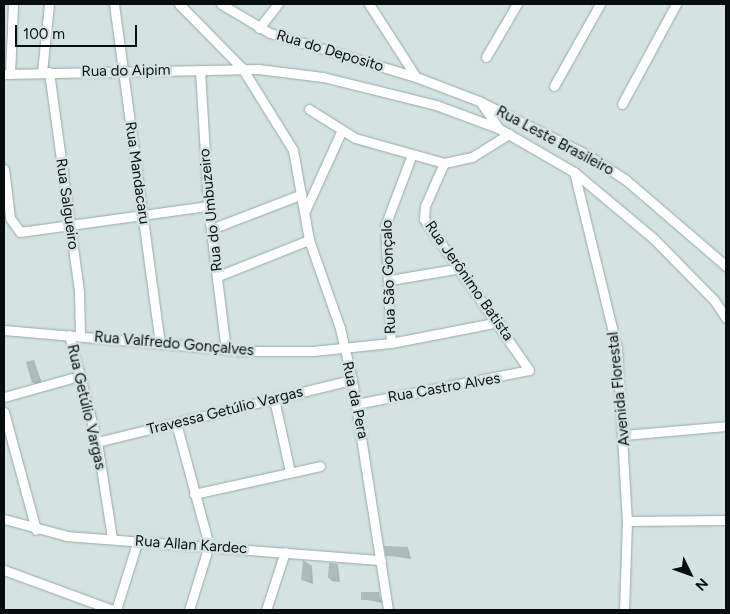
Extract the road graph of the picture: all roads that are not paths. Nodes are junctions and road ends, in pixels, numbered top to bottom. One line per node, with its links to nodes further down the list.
1 (13, 4): 17 (street)
2 (49, 4): 15 (street, Rua Salgueiro)
3 (114, 4): 16 (street, Rua Mandacaru)
4 (178, 4): 13 (street, Rua da Pera)
5 (221, 4): 11 (street, Rua do Deposito)
6 (278, 4): 11 (street)
7 (369, 4): 18 (street)
8 (517, 4): 12 (street)
9 (600, 4): 19 (street)
10 (676, 4): 21 (street)
11 (259, 28): 18 (street, Rua do Deposito)
12 (486, 56)
13 (242, 68): 14 (street, Rua do Aipim); 23 (street, Rua do Aipim); 30 (street, Rua da Pera)
14 (200, 70): 16 (street, Rua do Aipim); 31 (street, Rua do Umbuzeiro)
15 (45, 72): 16 (street, Rua do Aipim); 17 (street, Rua do Aipim); 34 (street, Rua Salgueiro)
16 (121, 72): 33 (street, Rua Mandacaru)
17 (7, 74)
18 (416, 77): 20 (street, Rua Leste Brasileiro)
19 (554, 86)
20 (479, 100): 23 (street); 37 (street, Rua Leste Brasileiro)
21 (622, 104)
22 (310, 109): 24 (street)
23 (498, 128): 25 (street, Rua do Aipim)
24 (340, 132): 26 (street); 32 (street)
25 (509, 134): 27 (street); 29 (street, Rua do Aipim)
26 (411, 157): 27 (street); 40 (street, Rua São Gonçalo)
27 (444, 162): 38 (street, Rua Jerônimo Batista)
28 (4, 169): 34 (street)
29 (574, 172): 41 (street, Rua do Aipim); 59 (street, Avenida Florestal)
30 (302, 194): 32 (street, Rua da Pera); 35 (street)
31 (208, 206): 33 (street); 35 (street, Rua do Umbuzeiro)
32 (305, 212): 36 (street, Rua da Pera)
33 (143, 217): 34 (street); 47 (street, Rua Mandacaru)
34 (70, 224): 45 (street, Rua Salgueiro)
35 (211, 229): 39 (street, Rua do Umbuzeiro)
36 (310, 240): 39 (street); 48 (street, Rua da Pera)
37 (726, 266)
38 (461, 268): 40 (street); 42 (street, Rua Jerônimo Batista)
39 (218, 276): 49 (street, Rua do Umbuzeiro)
40 (390, 280): 46 (street, Rua São Gonçalo)
41 (726, 318)
42 (499, 322): 46 (street, Rua Valfredo Gonçalves); 50 (street, Rua Jerônimo Batista)
43 (4, 330): 44 (street, Rua Valfredo Gonçalves)
44 (69, 335): 45 (street, Rua Valfredo Gonçalves); 51 (street, Rua Getúlio Vargas)
45 (80, 336): 47 (street, Rua Valfredo Gonçalves)
46 (391, 342): 48 (street, Rua Valfredo Gonçalves)
47 (160, 343): 49 (street, Rua Valfredo Gonçalves)
48 (345, 349): 49 (street, Rua Valfredo Gonçalves); 52 (street, Rua da Pera)
49 (226, 350)
50 (529, 369): 55 (street, Rua Castro Alves)
51 (79, 376): 53 (street); 60 (street, Rua Getúlio Vargas)
52 (352, 380): 54 (street, Travessa Getúlio Vargas); 55 (street, Rua da Pera)
53 (4, 397)
54 (274, 399): 57 (street, Travessa Getúlio Vargas); 62 (street)
55 (356, 404): 72 (street, Rua da Pera)
56 (4, 412): 67 (street)
57 (176, 423): 60 (street, Travessa Getúlio Vargas); 63 (street)
58 (726, 426): 59 (street)
59 (624, 435): 66 (street, Avenida Florestal)
60 (97, 442): 68 (street, Rua Getúlio Vargas)
61 (320, 466): 62 (street)
62 (290, 472): 63 (street)
63 (194, 494): 70 (street)
64 (4, 519): 67 (street, Rua Allan Kardec)
65 (726, 520): 66 (street)
66 (627, 521): 78 (street, Avenida Florestal)
67 (36, 530): 68 (street, Rua Allan Kardec)
68 (112, 538): 69 (street, Rua Allan Kardec)
69 (138, 540): 70 (street, Rua Allan Kardec); 74 (street)
70 (209, 545): 71 (street, Rua Allan Kardec); 75 (street)
71 (285, 552): 72 (street, Rua Allan Kardec); 76 (street)
72 (381, 560): 77 (street, Rua da Pera)
73 (4, 570): 74 (street)
74 (115, 610)
75 (189, 610)
76 (266, 610)
77 (388, 610)
78 (624, 610)

